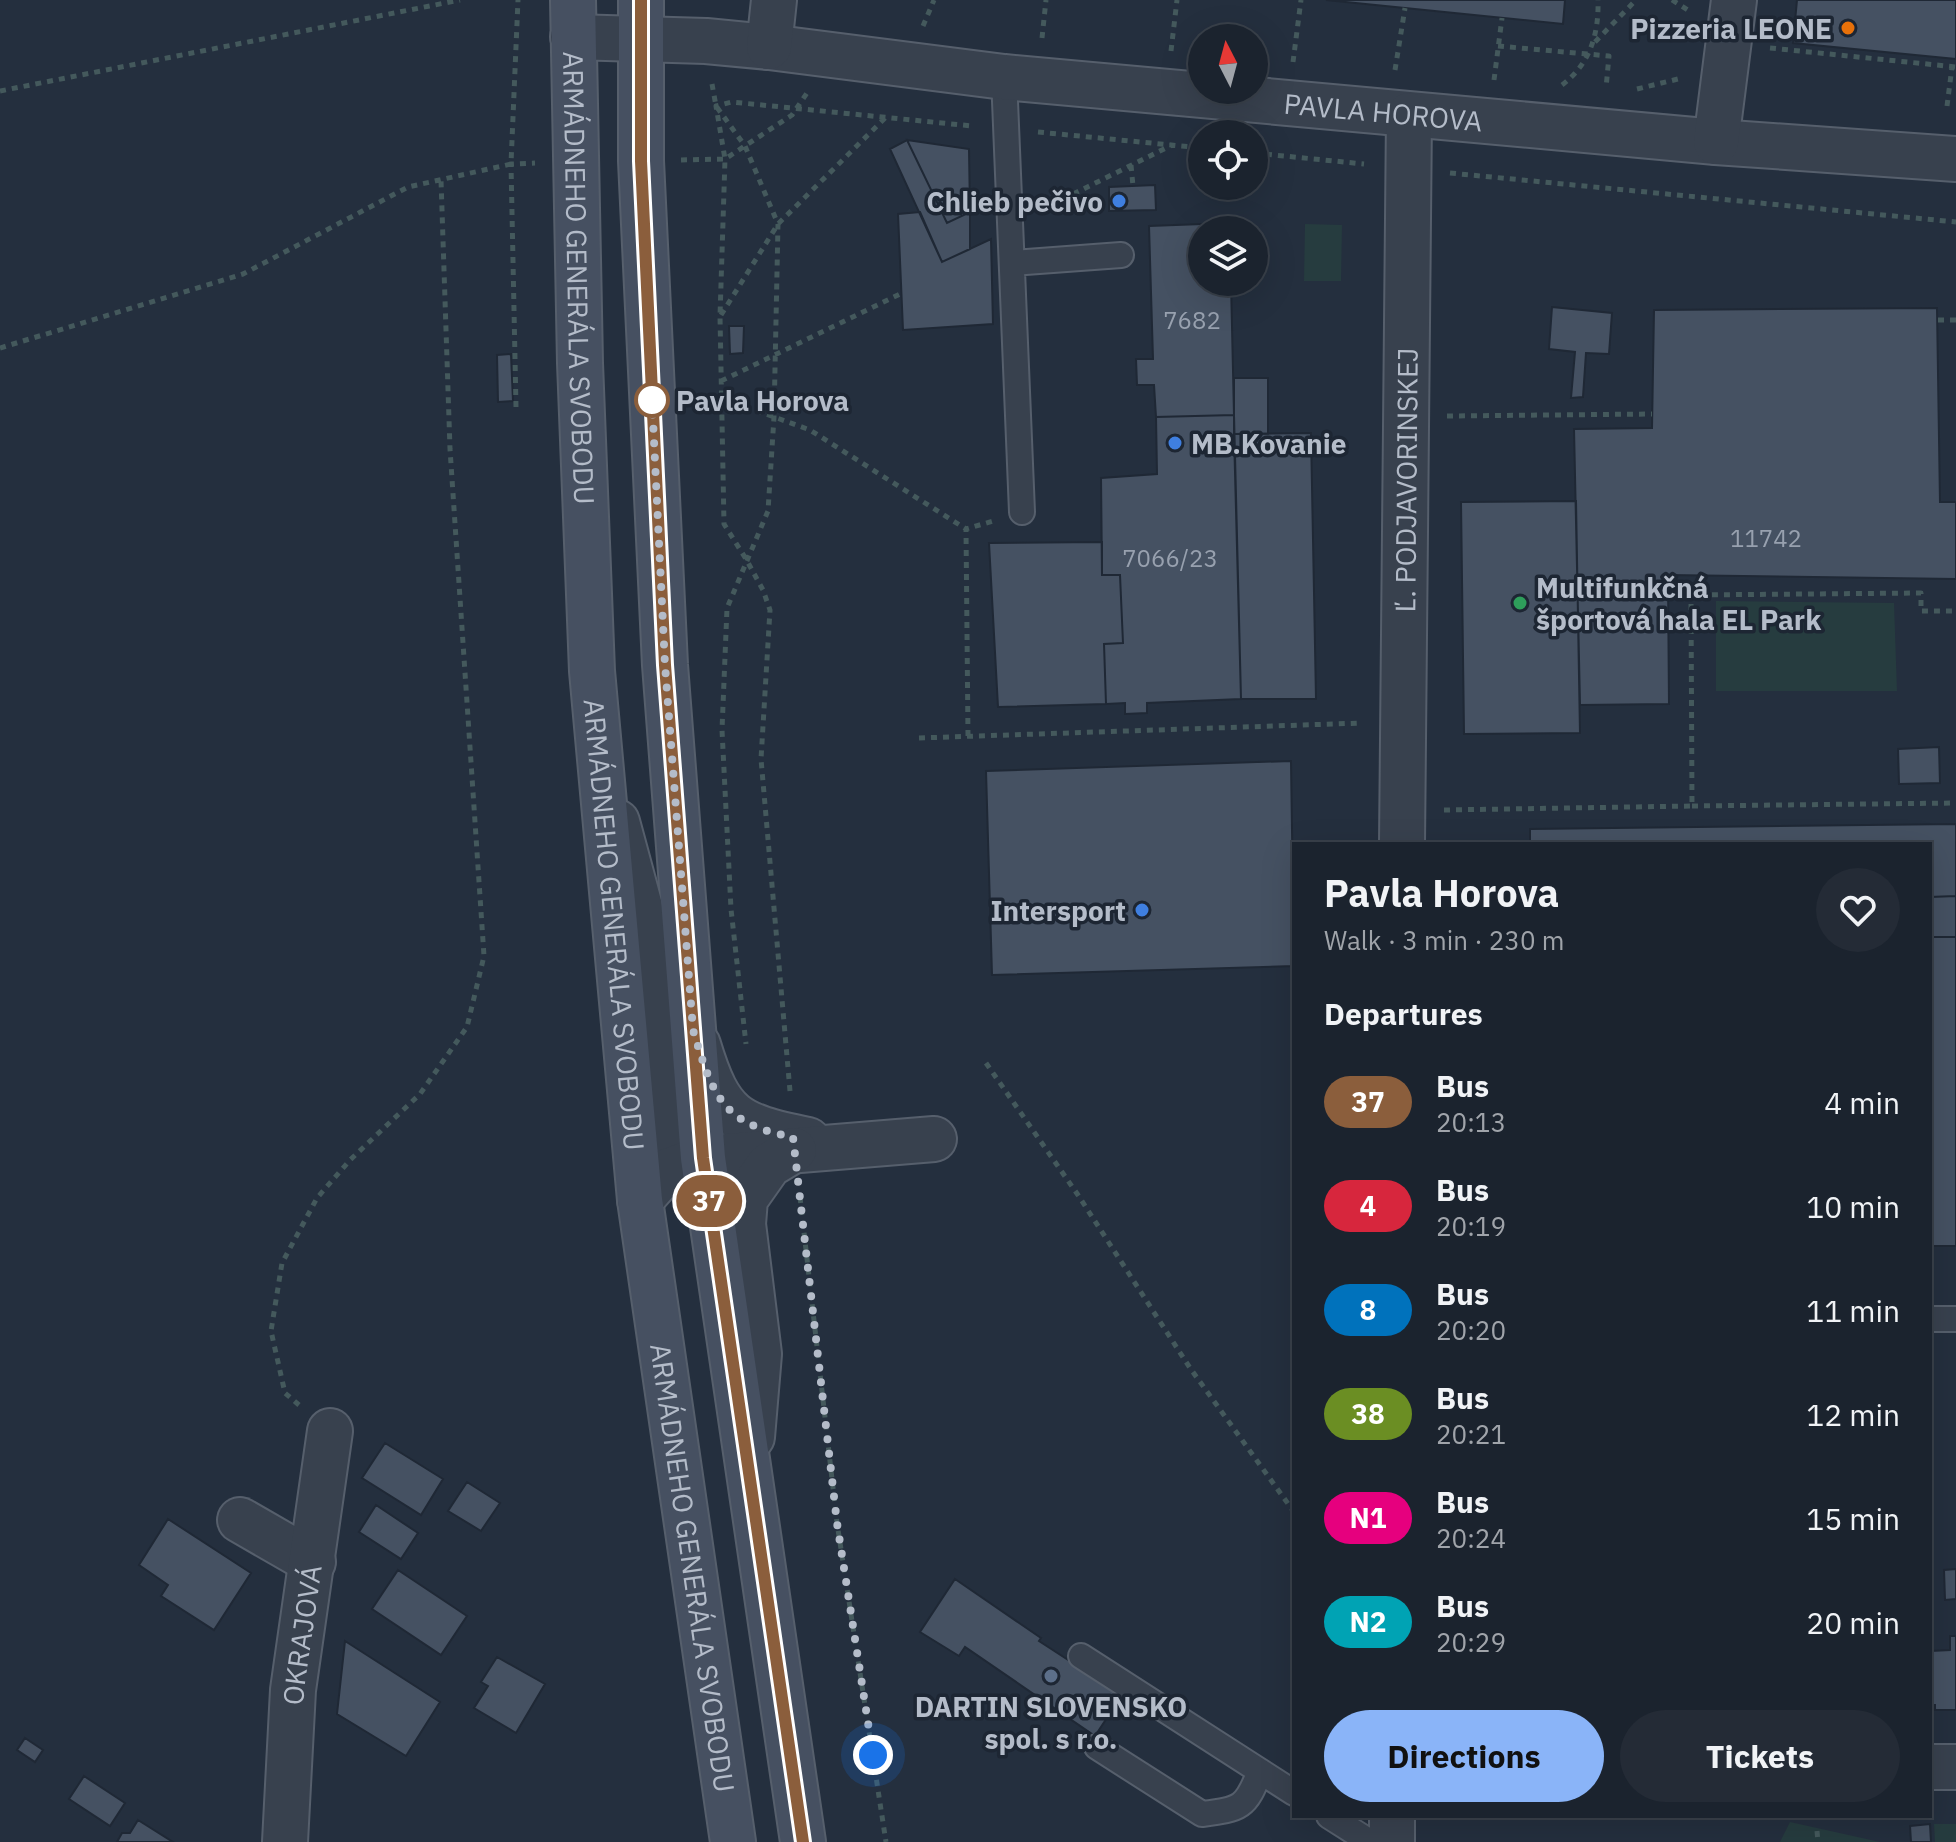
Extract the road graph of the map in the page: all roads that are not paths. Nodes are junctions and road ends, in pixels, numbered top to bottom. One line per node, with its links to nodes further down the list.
1 (774, 0): 5 (street)
2 (1734, 0): 8 (street)
3 (573, 18): 4 (street, PAVLA HOROVA); 13 (street, ARMÁDNEHO GENERÁLA SVOBODU)
4 (640, 20): 5 (street, PAVLA HOROVA); 15 (street)
5 (769, 47): 6 (street, PAVLA HOROVA)
6 (1004, 77): 7 (street, PAVLA HOROVA); 11 (lane)
7 (1409, 94): 8 (street, PAVLA HOROVA); 14 (street, Ľ. PODJAVORINSKEJ)
8 (1716, 142): 9 (street, PAVLA HOROVA)
9 (1956, 159)
10 (1121, 255): 11 (lane)
11 (1012, 263): 12 (lane)
12 (1022, 512)
13 (601, 762): 18 (street); 19 (street, ARMÁDNEHO GENERÁLA SVOBODU)
14 (1402, 827)
15 (693, 1030): 17 (street); 18 (street)
16 (934, 1139): 17 (street)
17 (794, 1143): 18 (street); 23 (street)
18 (703, 1158): 19 (street); 23 (street)
19 (640, 1200): 35 (street, ARMÁDNEHO GENERÁLA SVOBODU)
20 (1932, 1319): 21 (lane)
21 (1956, 1319)
22 (330, 1431): 25 (street, OKRAJOVÁ)
23 (749, 1471): 36 (street)
24 (240, 1520): 25 (street)
25 (313, 1562): 34 (street, OKRAJOVÁ)
26 (1081, 1656): 30 (lane)
27 (1097, 1747): 30 (lane)
28 (1932, 1767): 29 (street)
29 (1956, 1767)
30 (1260, 1771): 31 (lane)
31 (1292, 1792)
32 (1332, 1818): 37 (lane)
33 (1392, 1818): 38 (street)
34 (285, 1842)
35 (733, 1842)
36 (803, 1842)
37 (1370, 1842)
38 (1392, 1842)

